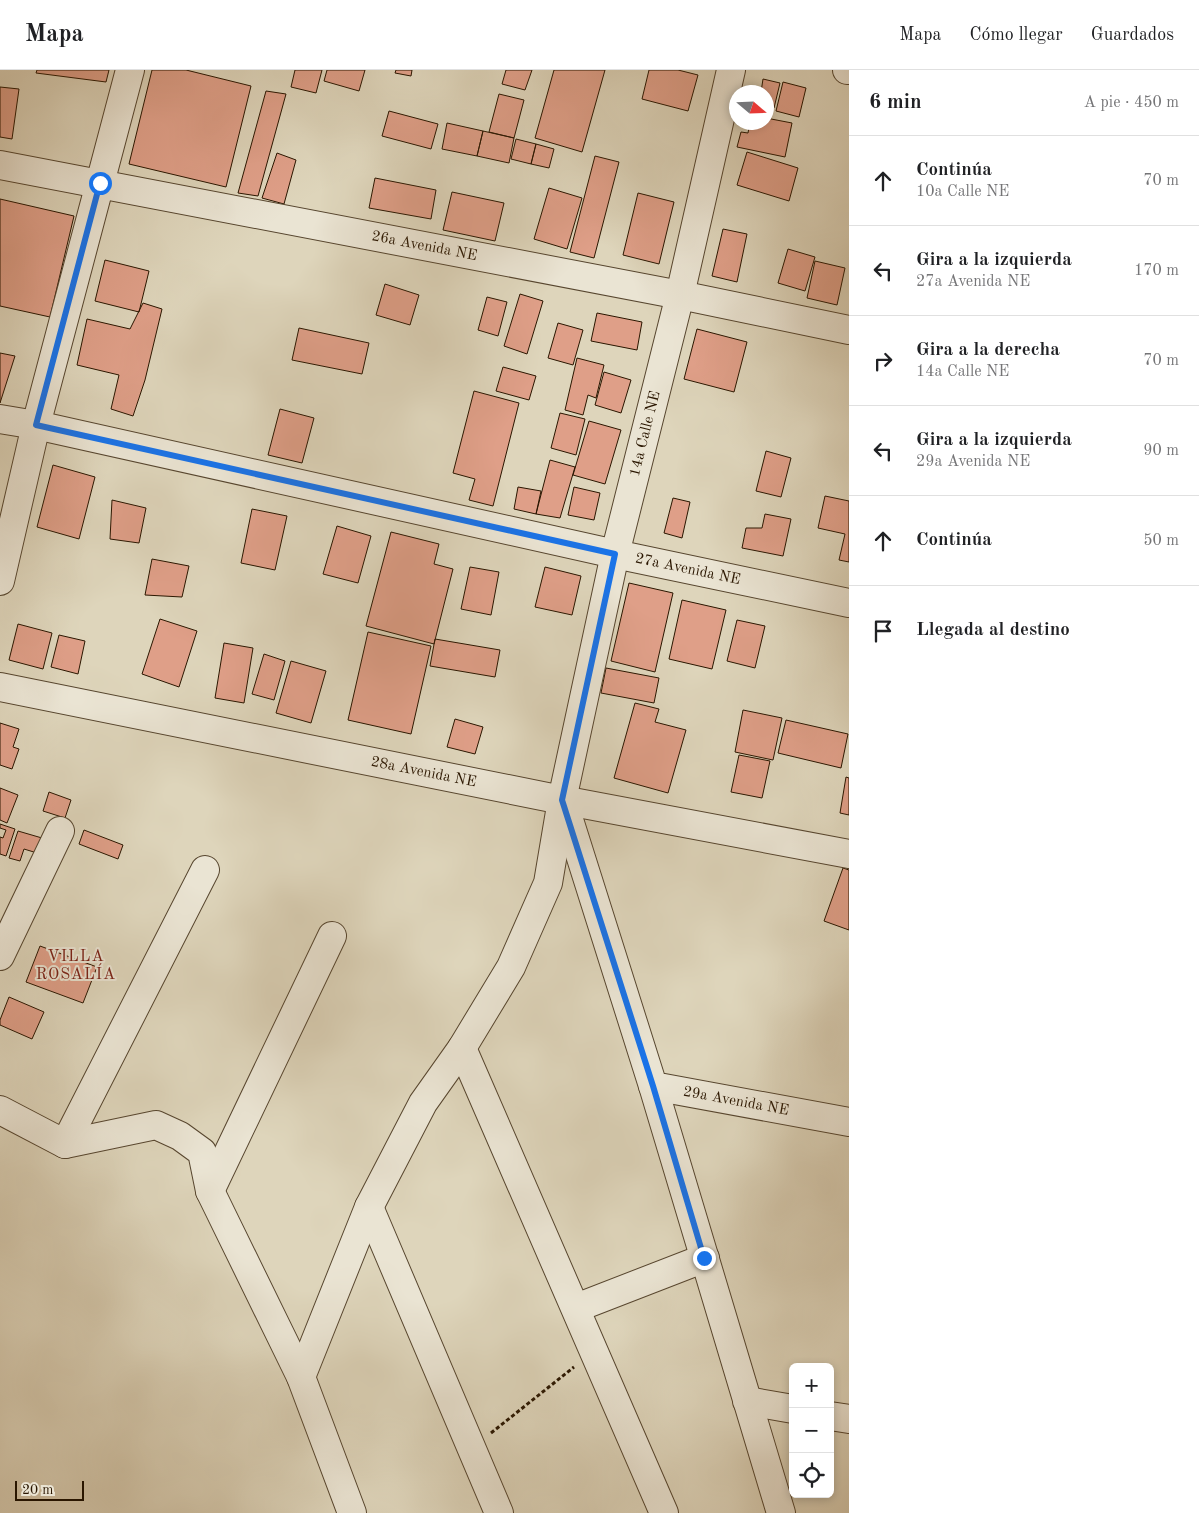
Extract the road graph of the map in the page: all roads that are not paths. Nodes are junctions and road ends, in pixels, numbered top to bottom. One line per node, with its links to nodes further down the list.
1 (130, 70): 4 (street)
2 (731, 70): 5 (street, 14a Calle NE)
3 (0, 165): 4 (street, 26a Avenida NE)
4 (100, 183): 5 (street, 26a Avenida NE); 8 (street)
5 (680, 294): 6 (street, 26a Avenida NE); 9 (street, 14a Calle NE)
6 (849, 330)
7 (0, 419): 8 (street, 27a Avenida NE)
8 (36, 425): 9 (street, 27a Avenida NE); 10 (street)
9 (615, 554): 11 (street, 27a Avenida NE); 13 (street, 14a Calle NE)
10 (0, 581)
11 (849, 603)
12 (0, 687): 13 (street, 28a Avenida NE)
13 (562, 800): 15 (street, 28a Avenida NE); 19 (street, 14a Calle NE); 20 (street)
14 (60, 831): 18 (street)
15 (849, 854)
16 (205, 870): 23 (street)
17 (332, 936): 24 (street)
18 (0, 956)
19 (462, 1048): 25 (street, 14a Calle NE); 27 (street)
20 (653, 1086): 22 (street, 29a Avenida NE); 26 (street)
21 (0, 1110): 23 (street)
22 (849, 1122)
23 (65, 1144): 24 (street)
24 (210, 1191): 28 (street)
25 (369, 1207): 28 (street, 14a Calle NE); 34 (street)
26 (704, 1258): 27 (street); 29 (street)
27 (576, 1308): 35 (street)
28 (301, 1377): 33 (street)
29 (747, 1401): 30 (street); 36 (street)
30 (789, 1408)
31 (834, 1417): 32 (street)
32 (849, 1419)
33 (352, 1513)
34 (499, 1513)
35 (664, 1513)
36 (781, 1513)

